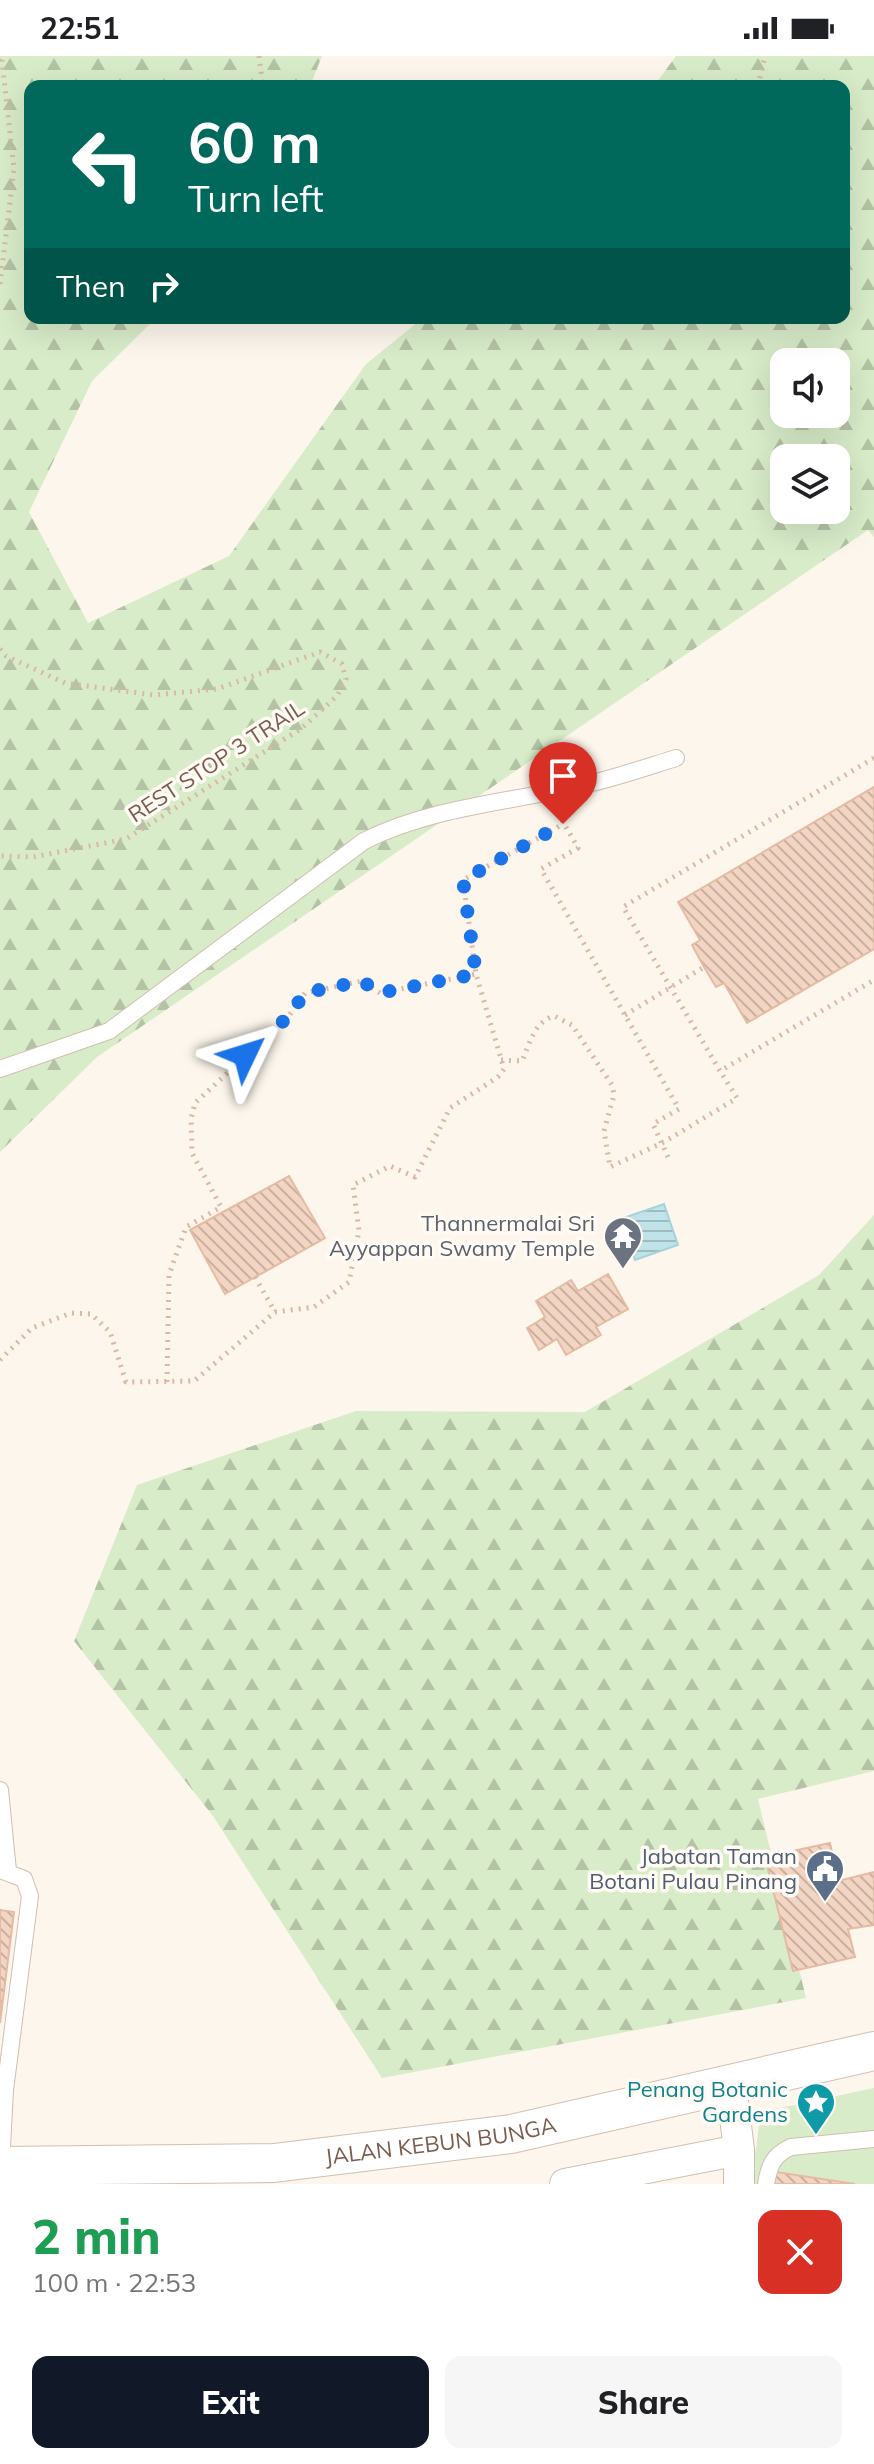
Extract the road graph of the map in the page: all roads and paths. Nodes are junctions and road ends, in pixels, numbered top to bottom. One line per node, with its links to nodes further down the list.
1 (4, 56): 6 (path)
2 (259, 56): 4 (path)
3 (765, 56): 5 (path)
4 (262, 80)
5 (759, 80)
6 (0, 284)
7 (0, 649): 12 (path, REST STOP 3 TRAIL)
8 (676, 758): 10 (lane)
9 (874, 758): 16 (path)
10 (546, 792): 11 (path); 19 (lane)
11 (563, 824): 14 (path); 17 (path)
12 (0, 856)
13 (704, 967): 16 (path)
14 (476, 974): 18 (path); 26 (path)
15 (874, 980): 20 (path)
16 (670, 987): 17 (path); 20 (path)
17 (625, 1015): 21 (path)
18 (501, 1060): 21 (path); 24 (path)
19 (0, 1069)
20 (720, 1071): 21 (path)
21 (664, 1142): 22 (path)
22 (668, 1157)
23 (255, 1277): 24 (path)
24 (275, 1312): 26 (path)
25 (0, 1360): 26 (path)
26 (167, 1382)
27 (0, 1790): 28 (lane)
28 (4, 1870): 31 (lane)
29 (874, 2051): 30 (street, JALAN KEBUN BUNGA)
30 (731, 2085): 33 (street); 35 (street, JALAN KEBUN BUNGA)
31 (3, 2090): 34 (lane)
32 (874, 2139): 38 (lane)
33 (739, 2150): 36 (street); 37 (street)
34 (1, 2166): 35 (street, JALAN KEBUN BUNGA)
35 (274, 2174)
36 (565, 2184)
37 (739, 2184)
38 (766, 2184)

